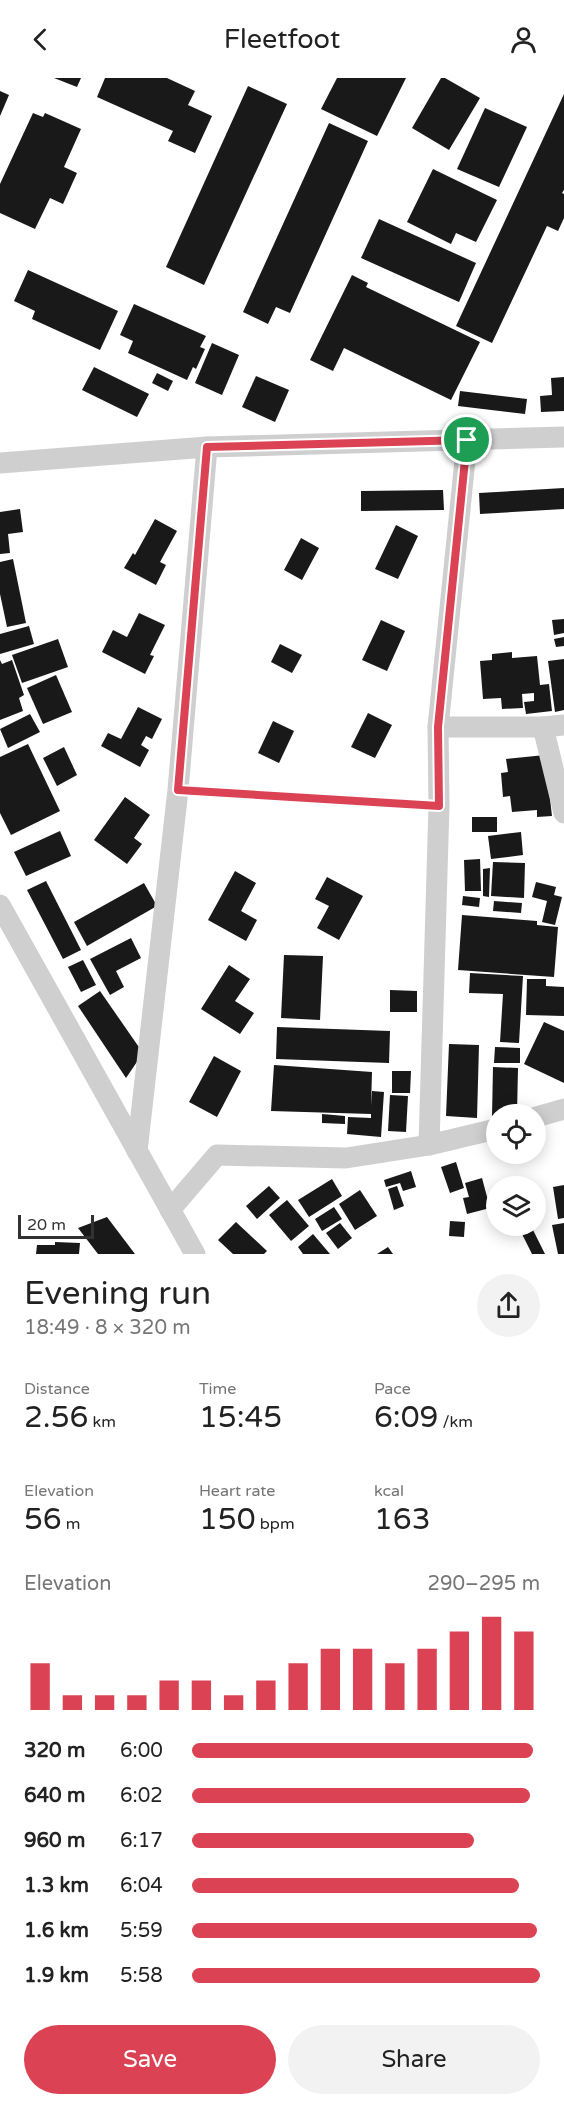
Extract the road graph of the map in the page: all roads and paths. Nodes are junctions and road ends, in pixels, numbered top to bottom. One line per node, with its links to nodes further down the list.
1 (564, 437): 2 (street)
2 (467, 440): 3 (street); 6 (street)
3 (207, 447): 4 (street); 7 (street)
4 (0, 464)
5 (554, 726): 6 (street); 9 (street)
6 (438, 727): 8 (street)
7 (178, 790): 8 (path); 15 (street)
8 (439, 806): 14 (street)
9 (564, 813)
10 (0, 905): 15 (street)
11 (564, 1109): 12 (street)
12 (546, 1114)
13 (486, 1131): 14 (street)
14 (429, 1145): 16 (street)
15 (137, 1151): 16 (street)
16 (170, 1210): 17 (street)
17 (195, 1254)

